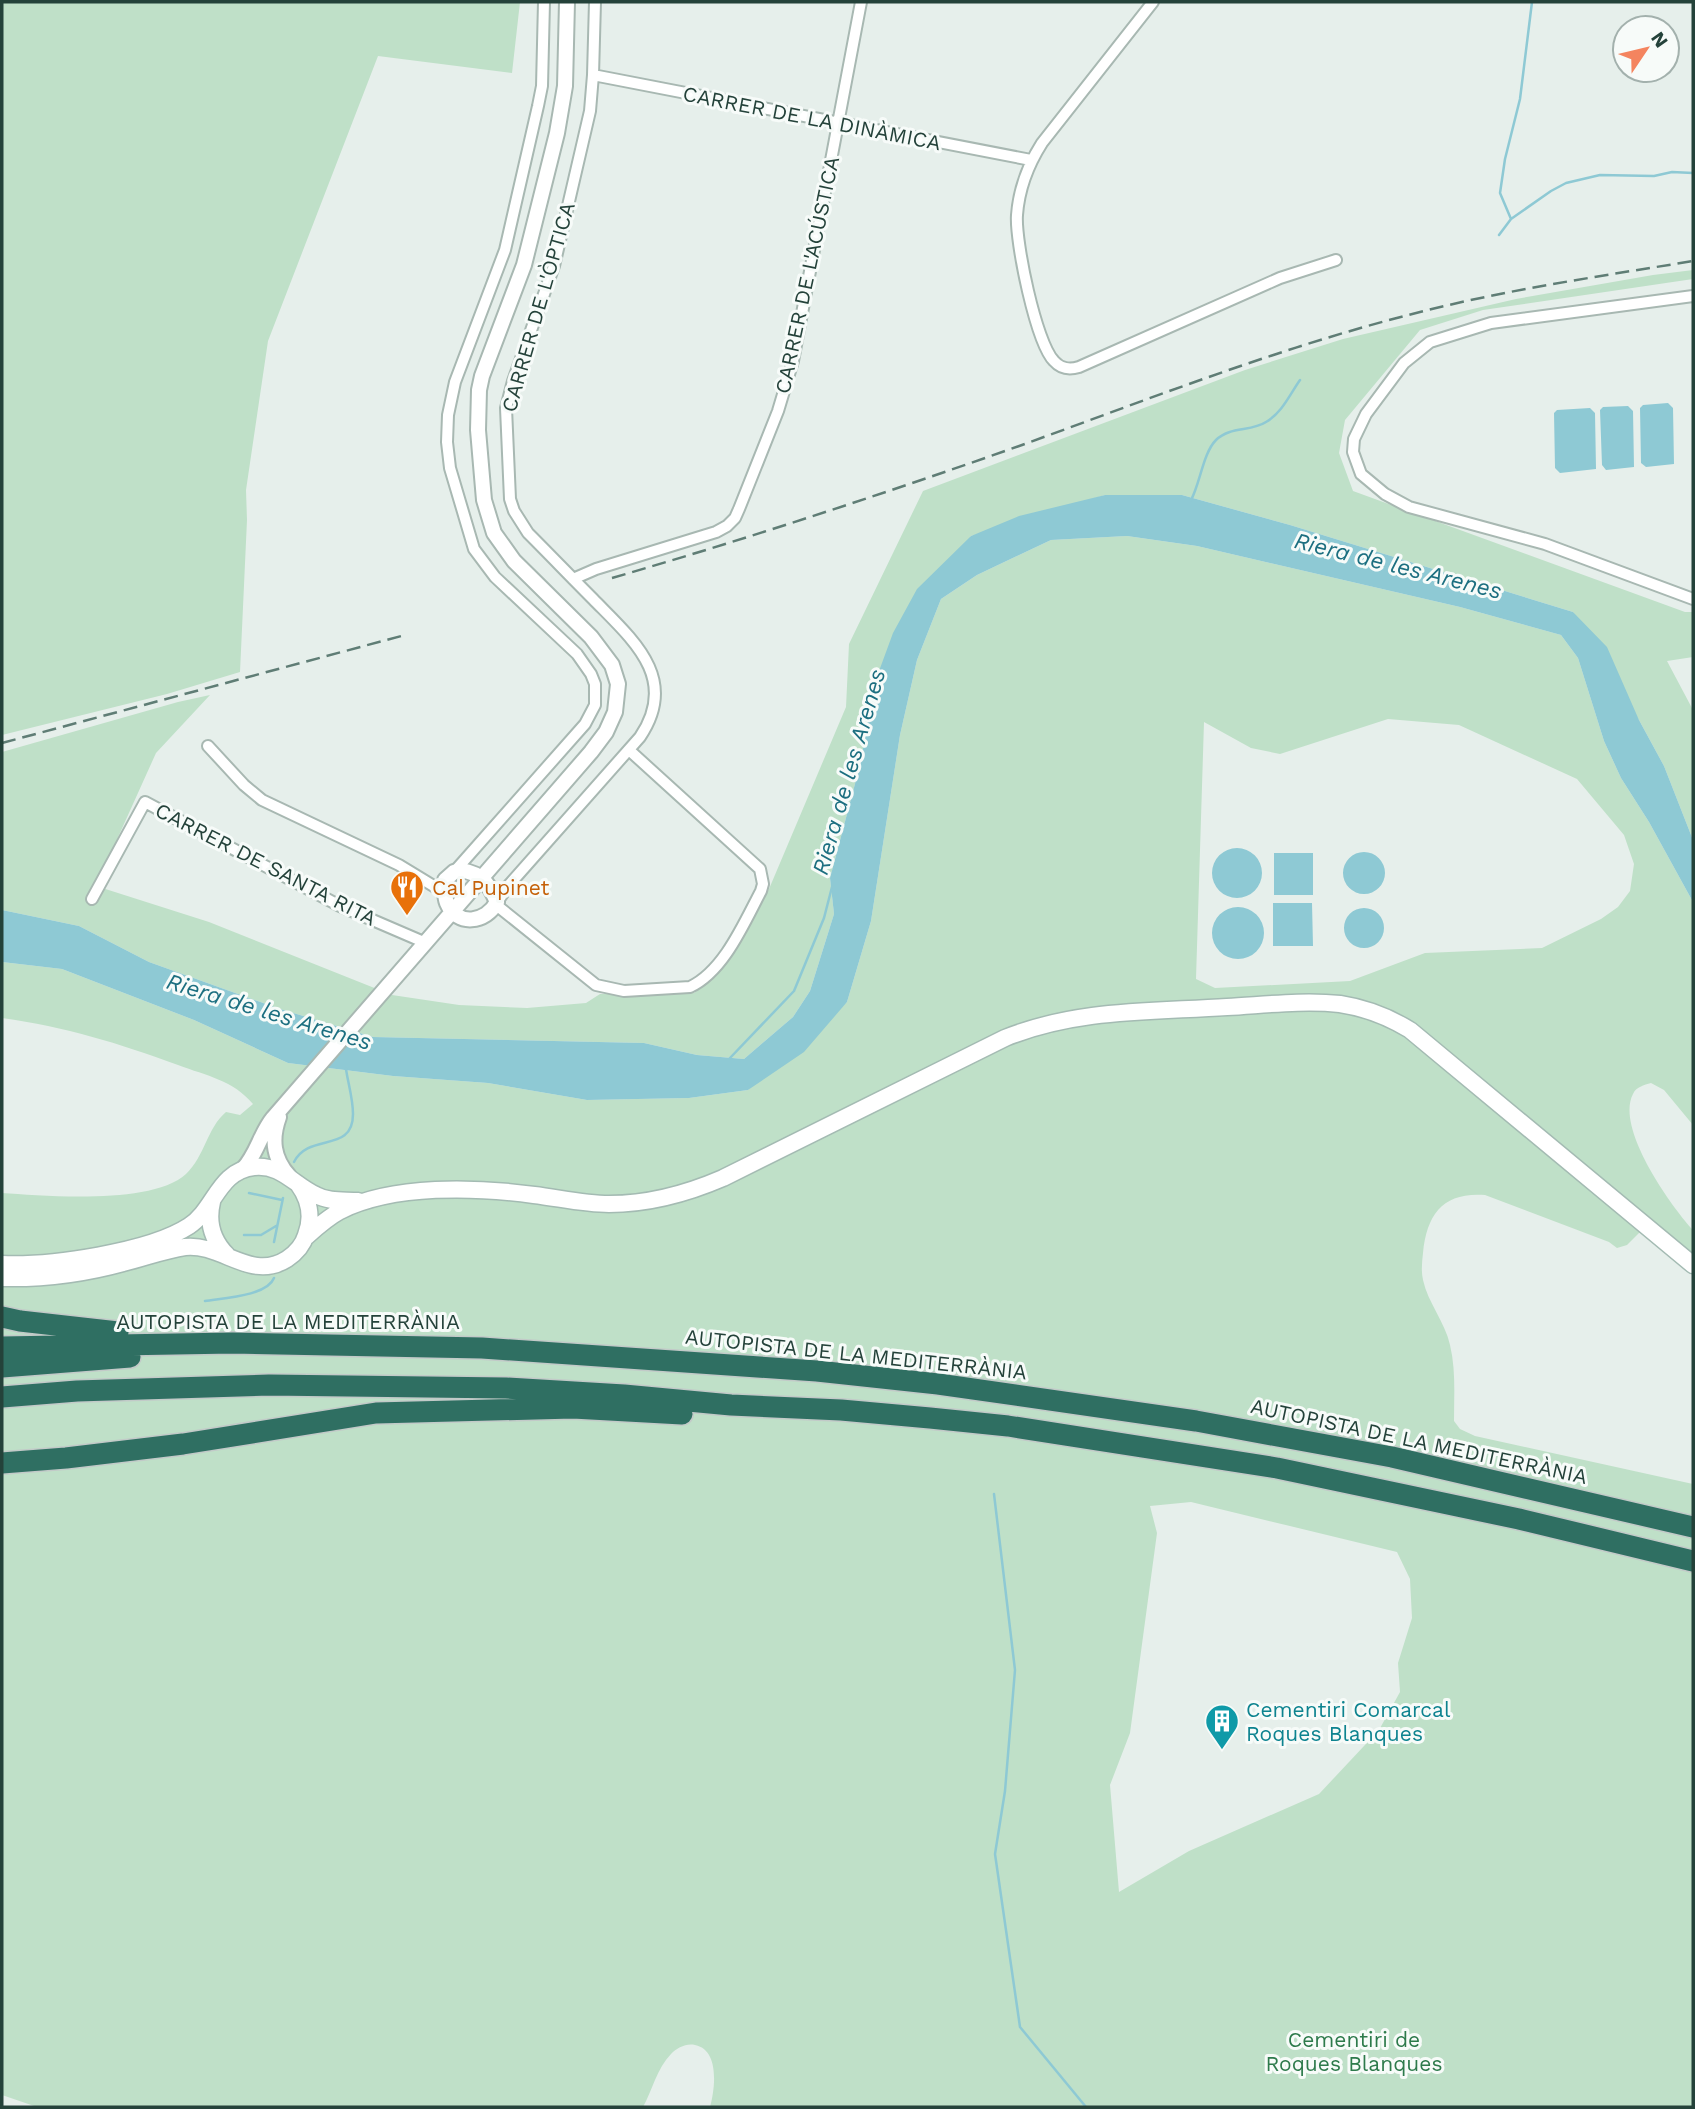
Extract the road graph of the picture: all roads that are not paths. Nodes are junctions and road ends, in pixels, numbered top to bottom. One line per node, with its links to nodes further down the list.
1 (544, 2): 15 (street)
2 (567, 2): 17 (street)
3 (596, 2): 6 (street, CARRER DE L'ÒPTICA)
4 (862, 2): 7 (street, CARRER DE L'ACÚSTICA)
5 (1153, 2): 8 (street)
6 (593, 75): 7 (street, CARRER DE LA DINÀMICA); 11 (street, CARRER DE L'ÒPTICA)
7 (838, 122): 8 (street, CARRER DE LA DINÀMICA); 11 (street, CARRER DE L'ACÚSTICA)
8 (1031, 160): 9 (street)
9 (1336, 260)
10 (1693, 296): 12 (street)
11 (573, 579): 14 (street, CARRER DE L'ÒPTICA)
12 (1693, 599)
13 (208, 746): 16 (street)
14 (629, 750): 17 (street, CARRER DE L'ÒPTICA); 17 (street)
15 (480, 843): 16 (street); 17 (street)
16 (448, 882): 17 (street); 19 (street)
17 (487, 889): 19 (street); 19 (street)
18 (92, 899): 20 (street, CARRER DE SANTA RITA)
19 (453, 912): 20 (street)
20 (426, 943): 21 (street)
21 (285, 1105): 22 (street); 23 (street)
22 (243, 1169): 23 (main road); 24 (main road)
23 (294, 1180): 25 (main road); 26 (main road)
24 (215, 1193): 27 (main road); 28 (main road)
25 (366, 1201): 26 (main road); 29 (main road)
26 (306, 1237): 27 (main road)
27 (230, 1257): 30 (main road)
28 (2, 1264)
29 (1693, 1265)
30 (2, 1278)
31 (2, 1317): 32 (highway)
32 (262, 1343): 33 (highway, AUTOPISTA DE LA MEDITERRÀNIA); 34 (highway, AUTOPISTA DE LA MEDITERRÀNIA)
33 (285, 1345): 35 (highway); 39 (highway, AUTOPISTA DE LA MEDITERRÀNIA)
34 (2, 1347)
35 (2, 1367)
36 (2, 1397): 37 (highway)
37 (731, 1405): 38 (highway); 40 (highway)
38 (2, 1463)
39 (1693, 1527)
40 (1693, 1561)

